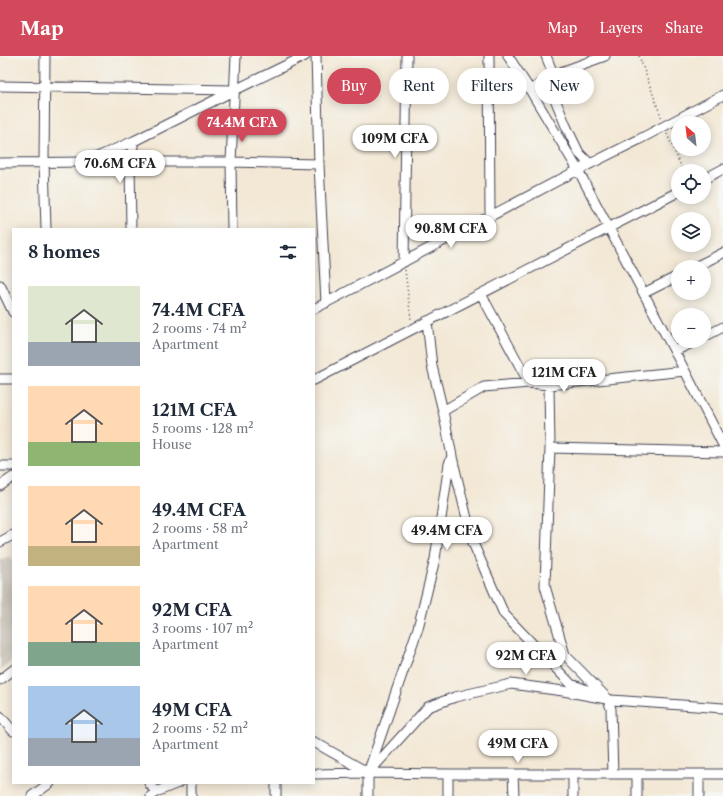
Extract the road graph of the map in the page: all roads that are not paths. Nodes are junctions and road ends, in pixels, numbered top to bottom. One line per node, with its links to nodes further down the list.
1 (45, 56): 13 (street)
2 (236, 56): 15 (street)
3 (306, 56): 15 (street)
4 (316, 56): 25 (street)
5 (407, 56): 38 (street)
6 (489, 56): 31 (street)
7 (508, 56): 16 (street)
8 (546, 56): 10 (street)
9 (605, 56): 11 (street)
10 (551, 68)
11 (572, 68)
12 (0, 86): 13 (street)
13 (45, 87): 15 (street); 20 (street)
14 (535, 87): 16 (street)
15 (235, 90): 19 (street); 23 (street)
16 (530, 90): 28 (street)
17 (723, 95): 26 (street)
18 (557, 104): 26 (street)
19 (134, 141): 21 (street); 22 (street)
20 (44, 162): 21 (street); 24 (street); 32 (street)
21 (85, 162): 22 (street)
22 (130, 162): 23 (street); 33 (street)
23 (231, 162): 25 (street); 34 (street)
24 (0, 163)
25 (319, 164): 44 (street)
26 (590, 164): 28 (street)
27 (723, 169): 29 (street)
28 (578, 170): 31 (street); 35 (street)
29 (711, 175)
30 (671, 196): 35 (street)
31 (490, 217): 38 (street)
32 (46, 228)
33 (131, 228)
34 (232, 228)
35 (609, 228): 41 (street); 43 (street)
36 (723, 253): 37 (street)
37 (709, 260)
38 (404, 262): 44 (street)
39 (671, 280): 41 (street)
40 (0, 285): 42 (street)
41 (644, 293): 51 (street)
42 (6, 294): 46 (street)
43 (481, 294): 47 (street); 56 (street)
44 (326, 303): 45 (street)
45 (315, 308)
46 (12, 309)
47 (427, 321): 55 (street); 58 (street)
48 (723, 328): 49 (street)
49 (711, 334)
50 (681, 348): 51 (street)
51 (675, 351): 52 (street)
52 (685, 371): 57 (street); 59 (street)
53 (0, 379): 54 (street)
54 (12, 379)
55 (315, 379)
56 (529, 383): 57 (street); 58 (street)
57 (548, 385): 60 (street)
58 (443, 411): 62 (street)
59 (723, 445)
60 (550, 448): 61 (street); 71 (street)
61 (723, 452)
62 (452, 456): 71 (street); 76 (street)
63 (0, 466): 64 (street)
64 (12, 466)
65 (12, 478): 66 (street)
66 (0, 486)
67 (12, 536): 68 (street)
68 (0, 542)
69 (12, 671): 70 (street)
70 (0, 680)
71 (608, 699): 72 (street); 76 (street); 81 (street)
72 (723, 708)
73 (0, 716): 74 (street)
74 (12, 730)
75 (315, 743): 76 (street)
76 (368, 773): 77 (street); 78 (street); 94 (street)
77 (315, 774)
78 (448, 774): 79 (street); 95 (street)
79 (514, 774): 80 (street); 96 (street)
80 (573, 774): 81 (street); 97 (street)
81 (612, 774): 82 (street)
82 (637, 774): 83 (street); 98 (street)
83 (699, 774): 84 (street); 99 (street)
84 (723, 774)
85 (49, 784): 91 (street)
86 (149, 784): 90 (street)
87 (176, 784): 90 (street)
88 (191, 784): 92 (street)
89 (276, 784): 93 (street)
90 (154, 794)
91 (32, 796)
92 (191, 796)
93 (276, 796)
94 (368, 796)
95 (448, 796)
96 (514, 796)
97 (572, 796)
98 (637, 796)
99 (699, 796)

